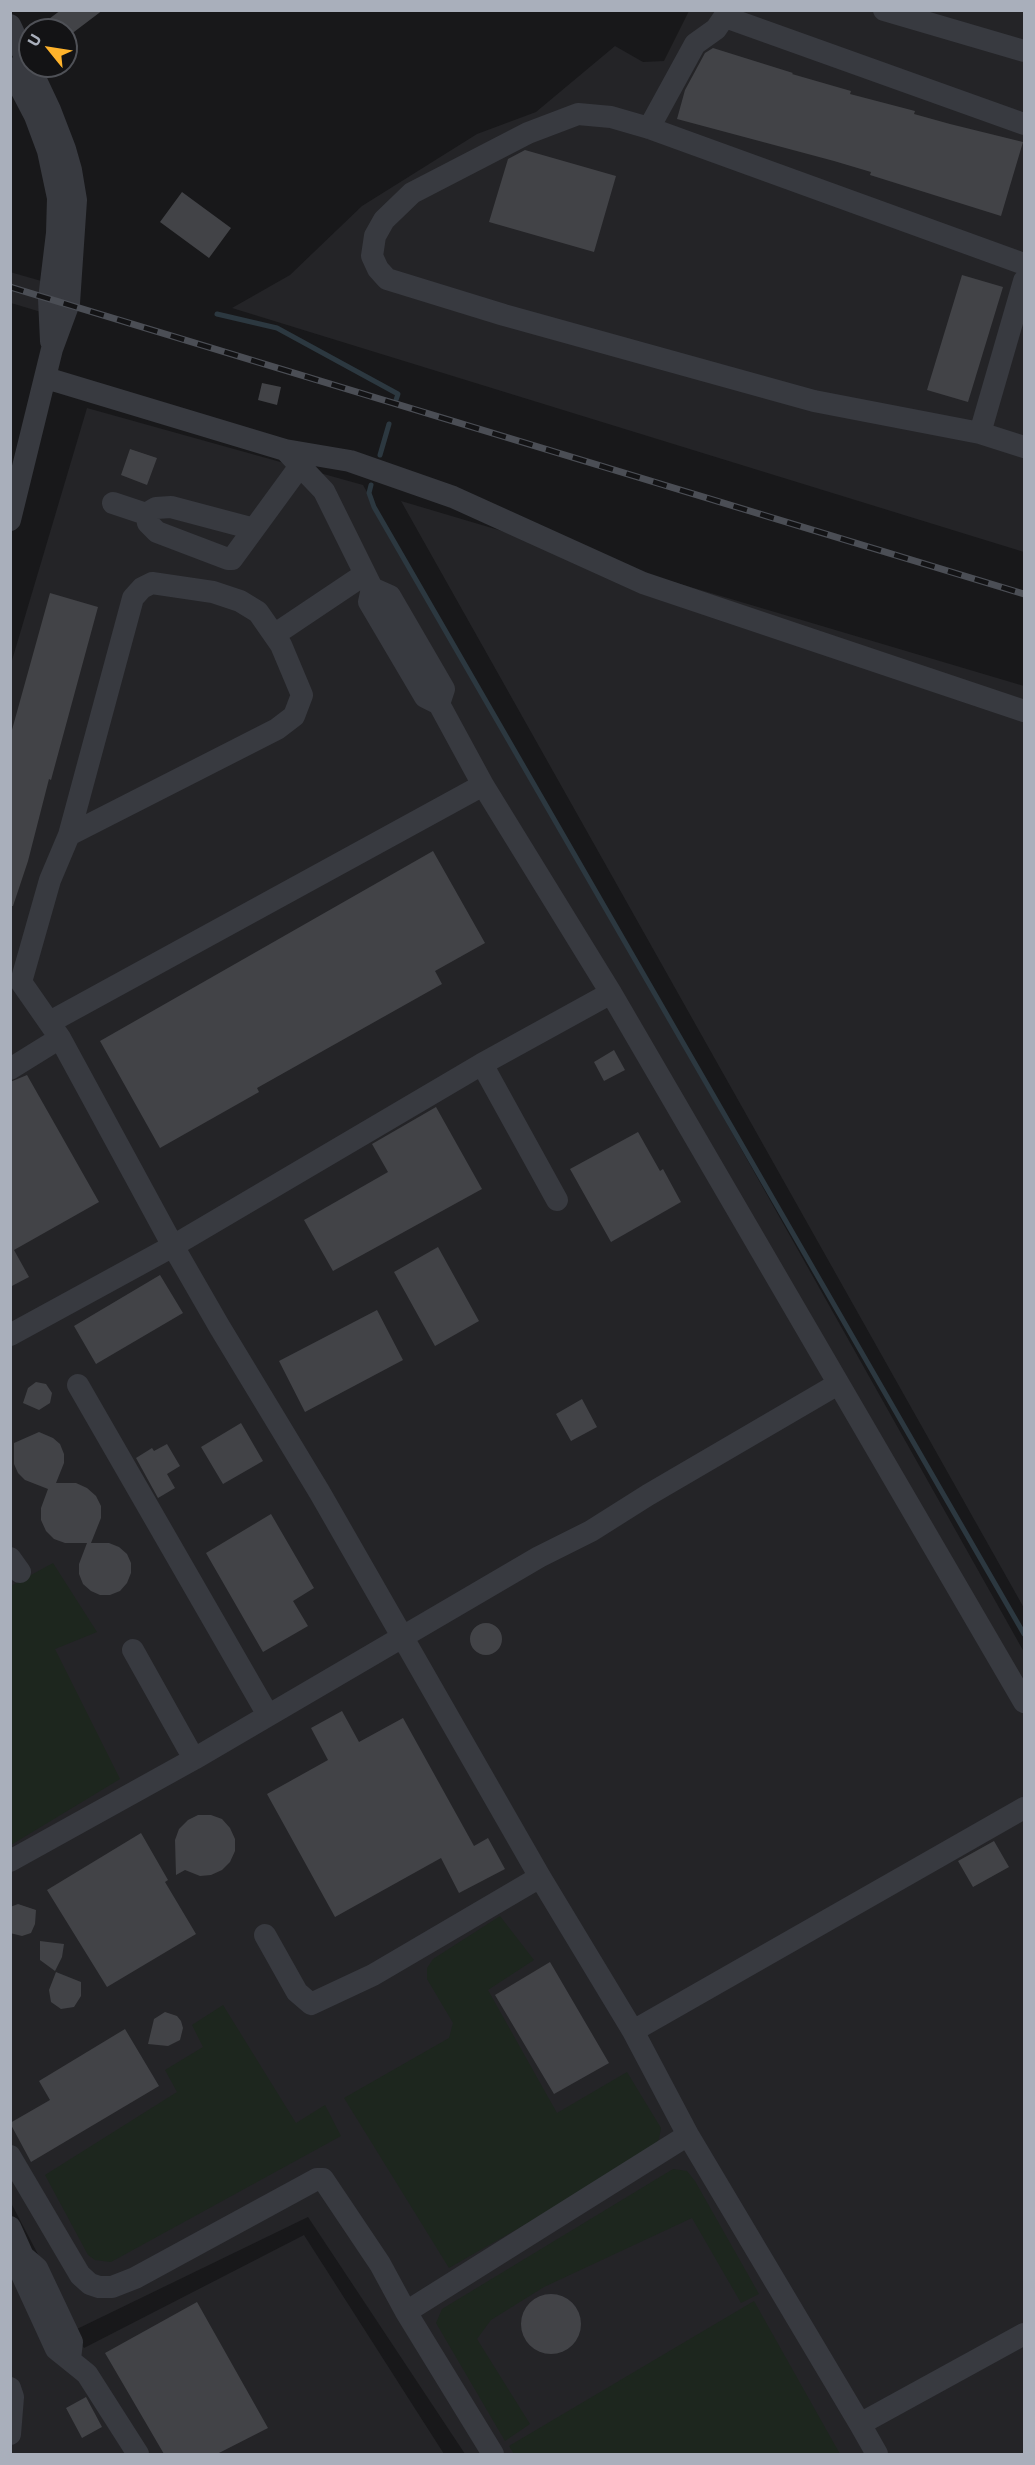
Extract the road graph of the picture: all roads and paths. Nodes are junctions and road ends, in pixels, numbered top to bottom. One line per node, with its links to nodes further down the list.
1 (884, 10): 4 (street)
2 (727, 14): 6 (street); 7 (street)
3 (10, 25): 10 (street)
4 (1024, 51)
5 (10, 68): 10 (street)
6 (1024, 124)
7 (650, 128): 8 (street); 12 (street)
8 (1024, 264)
9 (1024, 281): 12 (street)
10 (52, 349): 11 (street)
11 (46, 378): 14 (street); 17 (street)
12 (980, 433): 13 (street)
13 (1024, 447)
14 (298, 456): 18 (street); 19 (street); 21 (street)
15 (113, 503): 16 (street)
16 (146, 513): 18 (street); 18 (street)
17 (10, 520)
18 (254, 529)
19 (368, 581): 20 (street); 22 (street)
20 (274, 635): 23 (street); 23 (street)
21 (1024, 711)
22 (483, 784): 25 (street); 26 (street)
23 (69, 835): 24 (street)
24 (16, 981): 26 (street)
25 (611, 993): 27 (street); 32 (street)
26 (55, 1030): 28 (street); 30 (street)
27 (483, 1064): 29 (street); 30 (street)
28 (10, 1069)
29 (557, 1200)
30 (173, 1246): 31 (street); 34 (street)
31 (10, 1335)
32 (838, 1384): 34 (street); 36 (street)
33 (78, 1385): 37 (street)
34 (404, 1638): 37 (street); 41 (street)
35 (133, 1650): 38 (street)
36 (1024, 1702)
37 (268, 1715): 38 (street)
38 (194, 1759): 40 (street)
39 (1024, 1808): 43 (street)
40 (10, 1861)
41 (540, 1877): 42 (street); 43 (street)
42 (265, 1935)
43 (633, 2031): 44 (street)
44 (688, 2135): 47 (street); 50 (street)
45 (10, 2156): 47 (street)
46 (10, 2227): 52 (street)
47 (406, 2312): 53 (street)
48 (1024, 2334): 50 (street)
49 (11, 2394): 51 (street)
50 (860, 2424): 54 (street)
51 (10, 2434)
52 (138, 2454)
53 (493, 2454)
54 (877, 2454)

